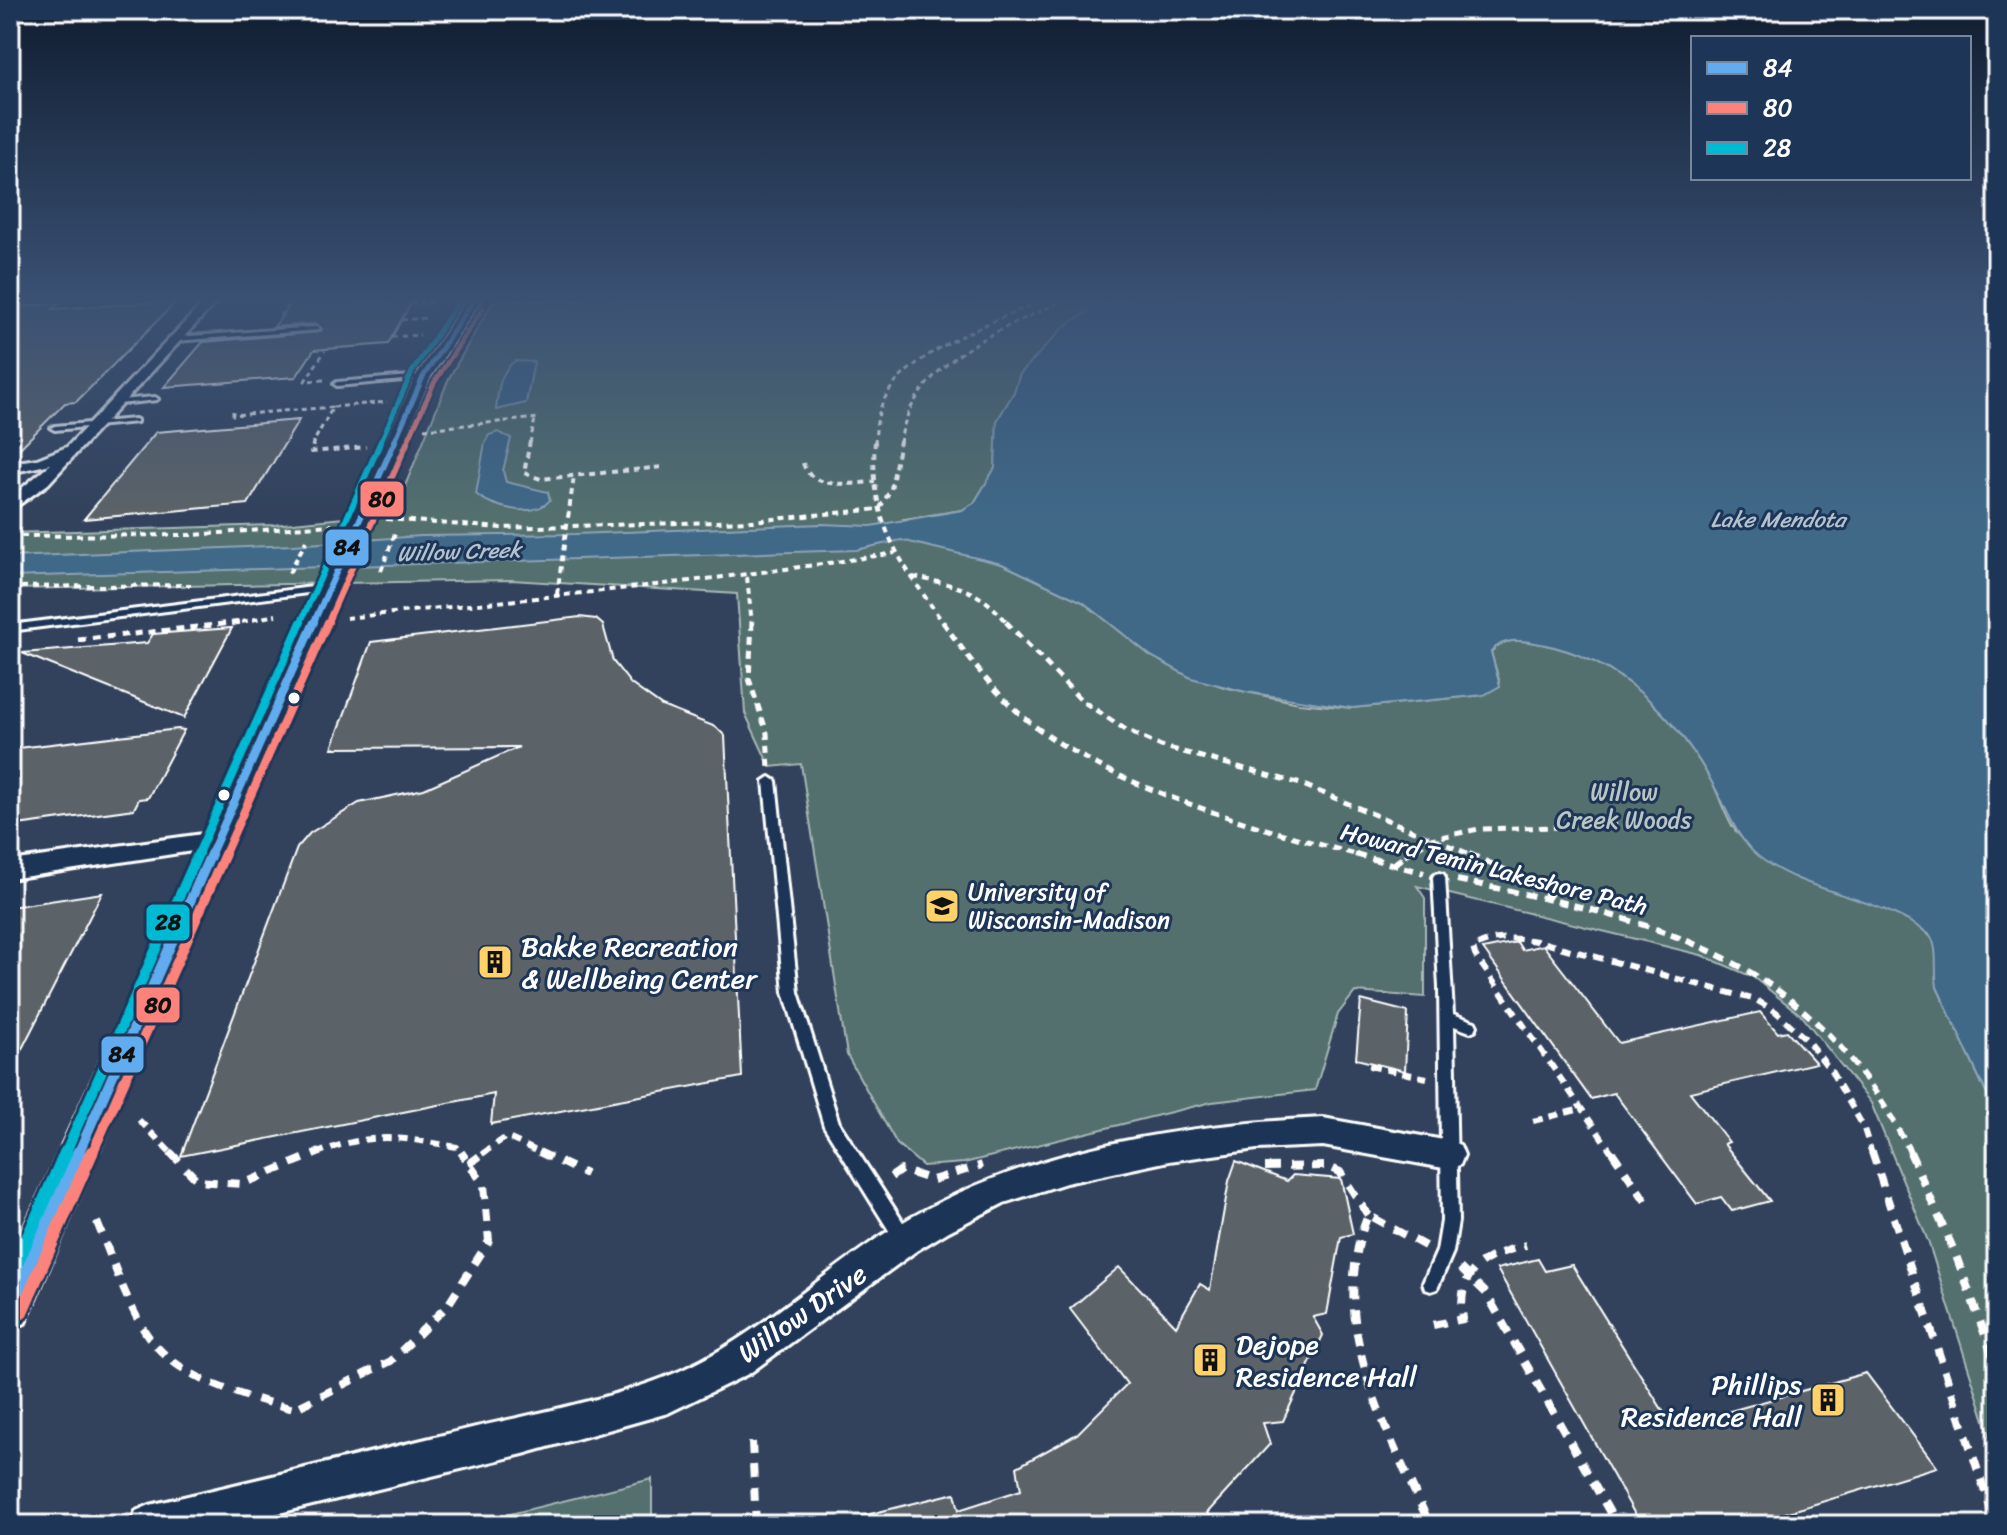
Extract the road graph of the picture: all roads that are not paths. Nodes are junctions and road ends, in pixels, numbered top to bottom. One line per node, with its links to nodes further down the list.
1 (146, 373): 5 (street)
2 (424, 373): 3 (lane); 12 (street)
3 (337, 382)
4 (155, 399): 5 (lane)
5 (119, 402): 7 (street)
6 (135, 421): 7 (lane)
7 (97, 424): 8 (lane); 9 (street)
8 (55, 428)
9 (67, 453): 10 (street); 11 (street)
10 (10, 468)
11 (10, 506)
12 (344, 554): 13 (lane); 15 (street)
13 (10, 628)
14 (770, 781): 21 (lane)
15 (217, 840): 16 (street); 23 (street)
16 (10, 870)
17 (1439, 877): 18 (lane)
18 (1447, 1018): 19 (lane); 20 (lane)
19 (1470, 1026)
20 (1449, 1155): 21 (street, Willow Drive); 22 (lane)
21 (904, 1240): 24 (street, Willow Drive)
22 (1431, 1283)
23 (10, 1308)
24 (150, 1525)

